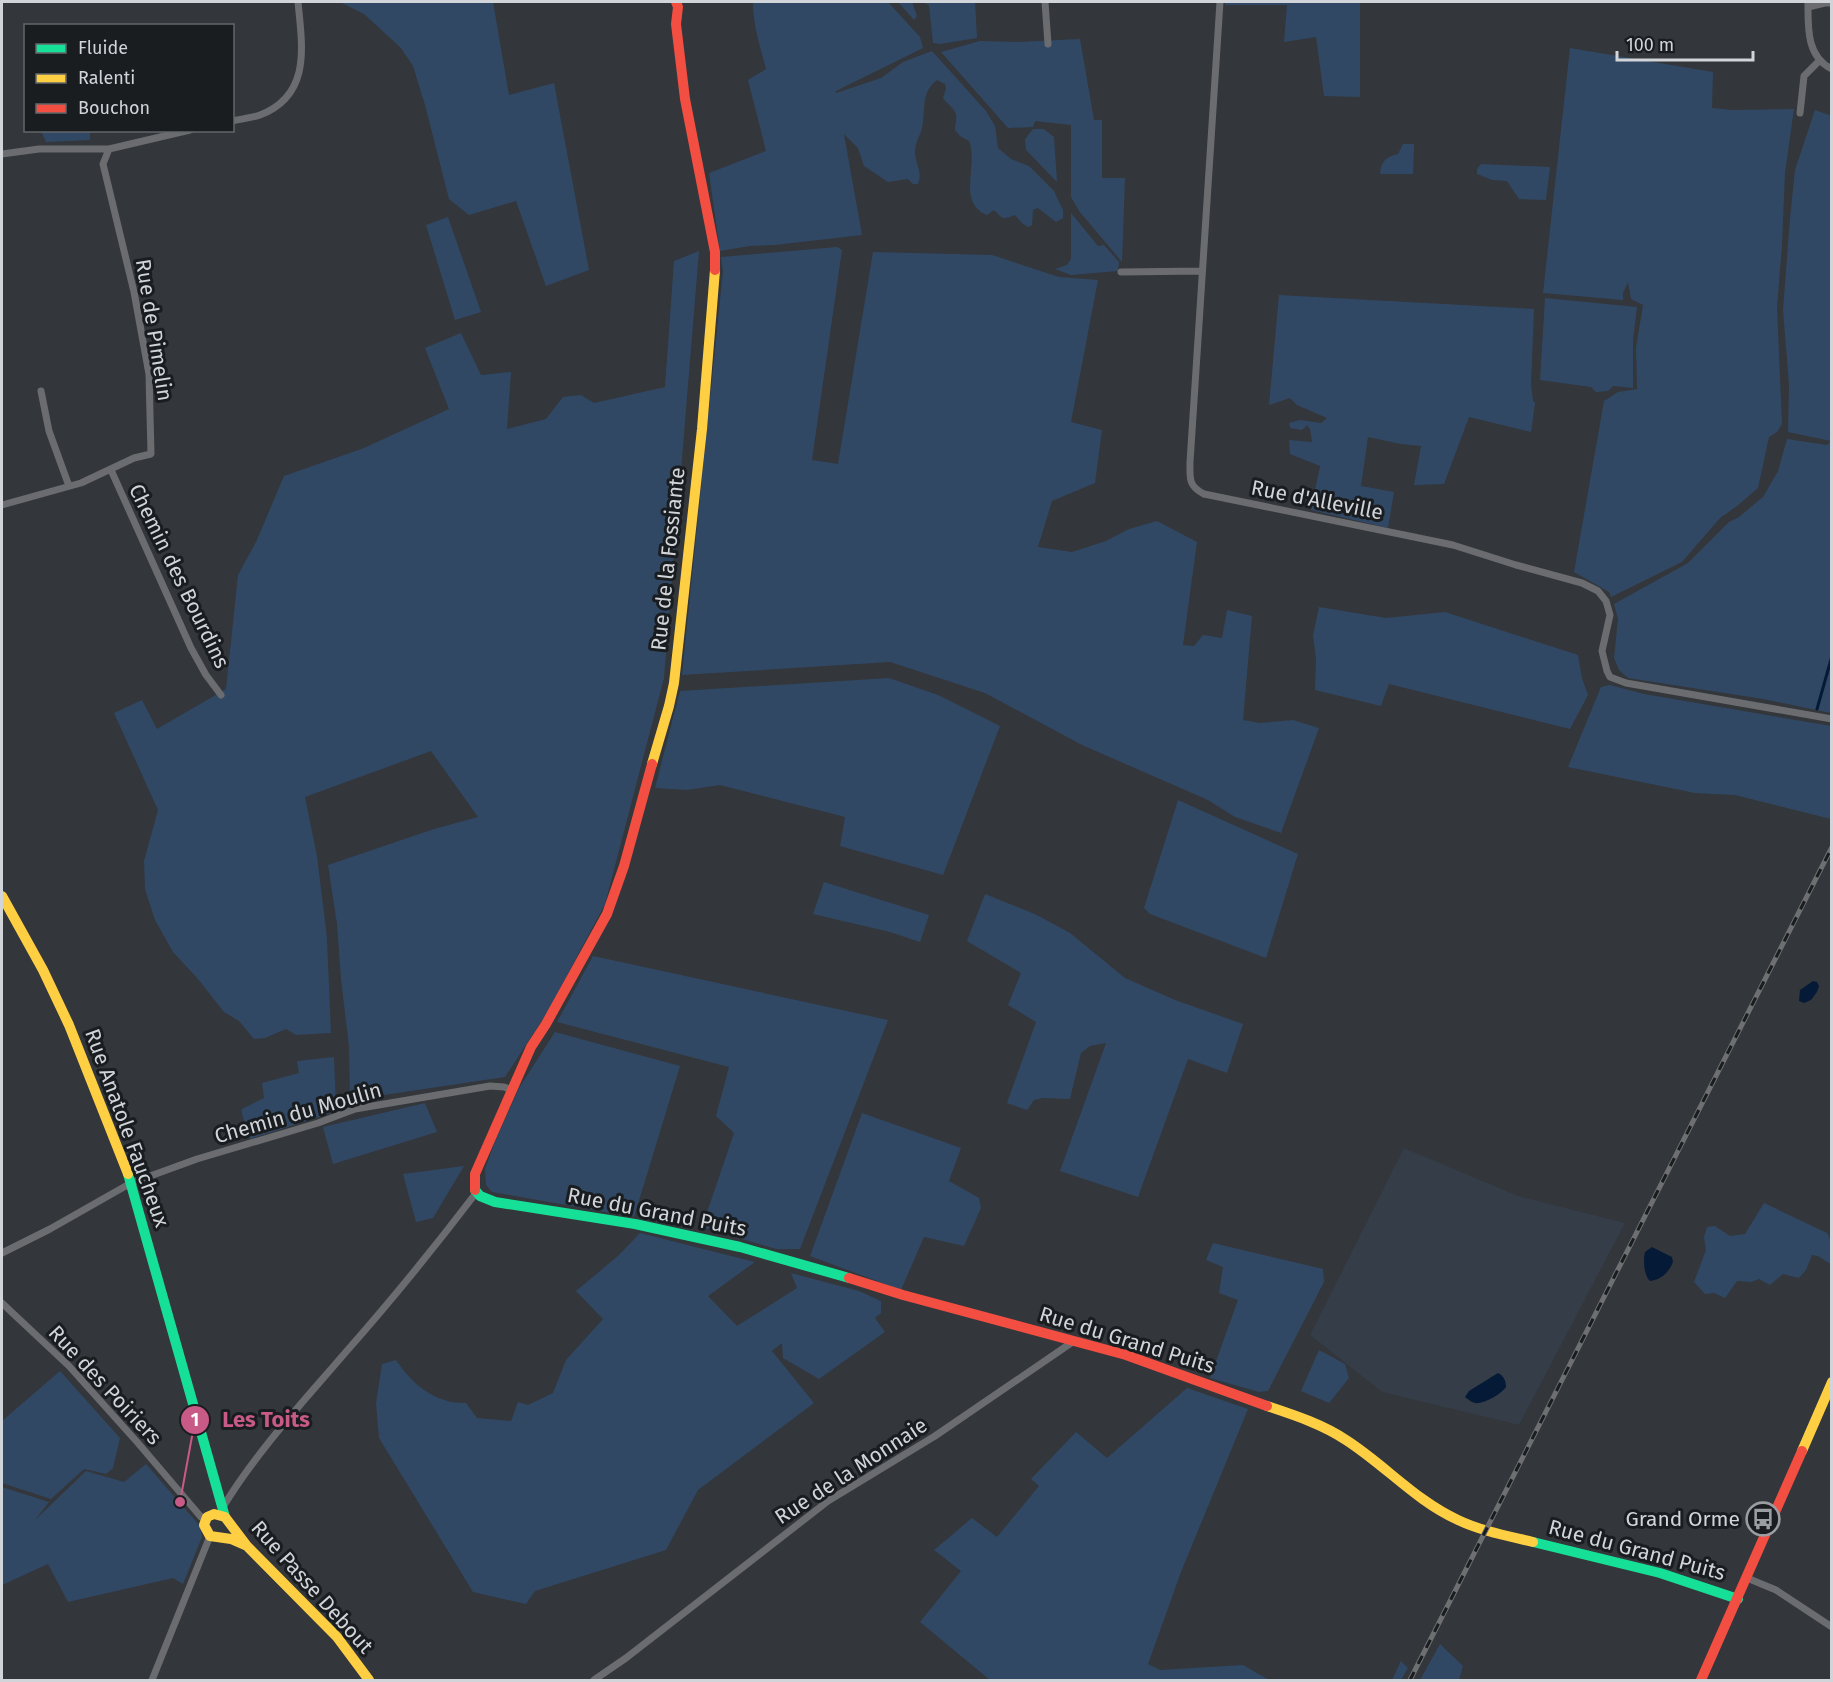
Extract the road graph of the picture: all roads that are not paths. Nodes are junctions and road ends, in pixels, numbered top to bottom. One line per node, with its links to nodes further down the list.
1 (298, 2): 11 (street)
2 (676, 2): 26 (street, Rue de la Fossiante)
3 (1045, 2): 7 (street)
4 (1220, 2): 17 (street, Rue d'Alleville)
5 (1832, 3): 6 (street)
6 (1808, 4): 8 (street)
7 (1048, 44)
8 (1820, 60): 9 (street); 10 (street)
9 (1832, 69)
10 (1800, 113)
11 (234, 121)
12 (181, 132): 14 (street)
13 (97, 149): 14 (street); 15 (street); 16 (street, Rue de Pimelin)
14 (109, 149): 16 (street)
15 (2, 154)
16 (103, 164): 20 (street, Rue de Pimelin)
17 (1202, 271): 18 (street); 24 (street, Rue d'Alleville)
18 (1121, 272)
19 (41, 391): 21 (street)
20 (111, 470): 21 (street, Rue de Pimelin); 23 (street, Chemin des Bourdins)
21 (69, 486): 22 (street, Rue de Pimelin)
22 (2, 504)
23 (221, 695)
24 (1832, 719)
25 (2, 896): 27 (street, Rue Anatole Faucheux)
26 (512, 1090): 27 (street, Chemin du Moulin); 28 (street)
27 (131, 1183): 29 (street, Chemin du Moulin); 33 (street, Rue Anatole Faucheux)
28 (476, 1193): 31 (street, Rue du Grand Puits); 33 (street)
29 (2, 1253)
30 (2, 1303): 33 (street, Rue des Poiriers)
31 (1074, 1341): 37 (street, Rue du Grand Puits); 41 (street, Rue de la Monnaie)
32 (1832, 1382): 36 (street)
33 (219, 1516): 34 (street); 34 (street); 35 (street, Rue Passe Debout)
34 (215, 1536): 35 (street); 39 (street)
35 (247, 1546): 40 (street, Rue Passe Debout)
36 (1747, 1578): 37 (street); 38 (street)
37 (1738, 1599): 42 (street)
38 (1832, 1627)
39 (152, 1680)
40 (369, 1680)
41 (594, 1680)
42 (1701, 1680)

